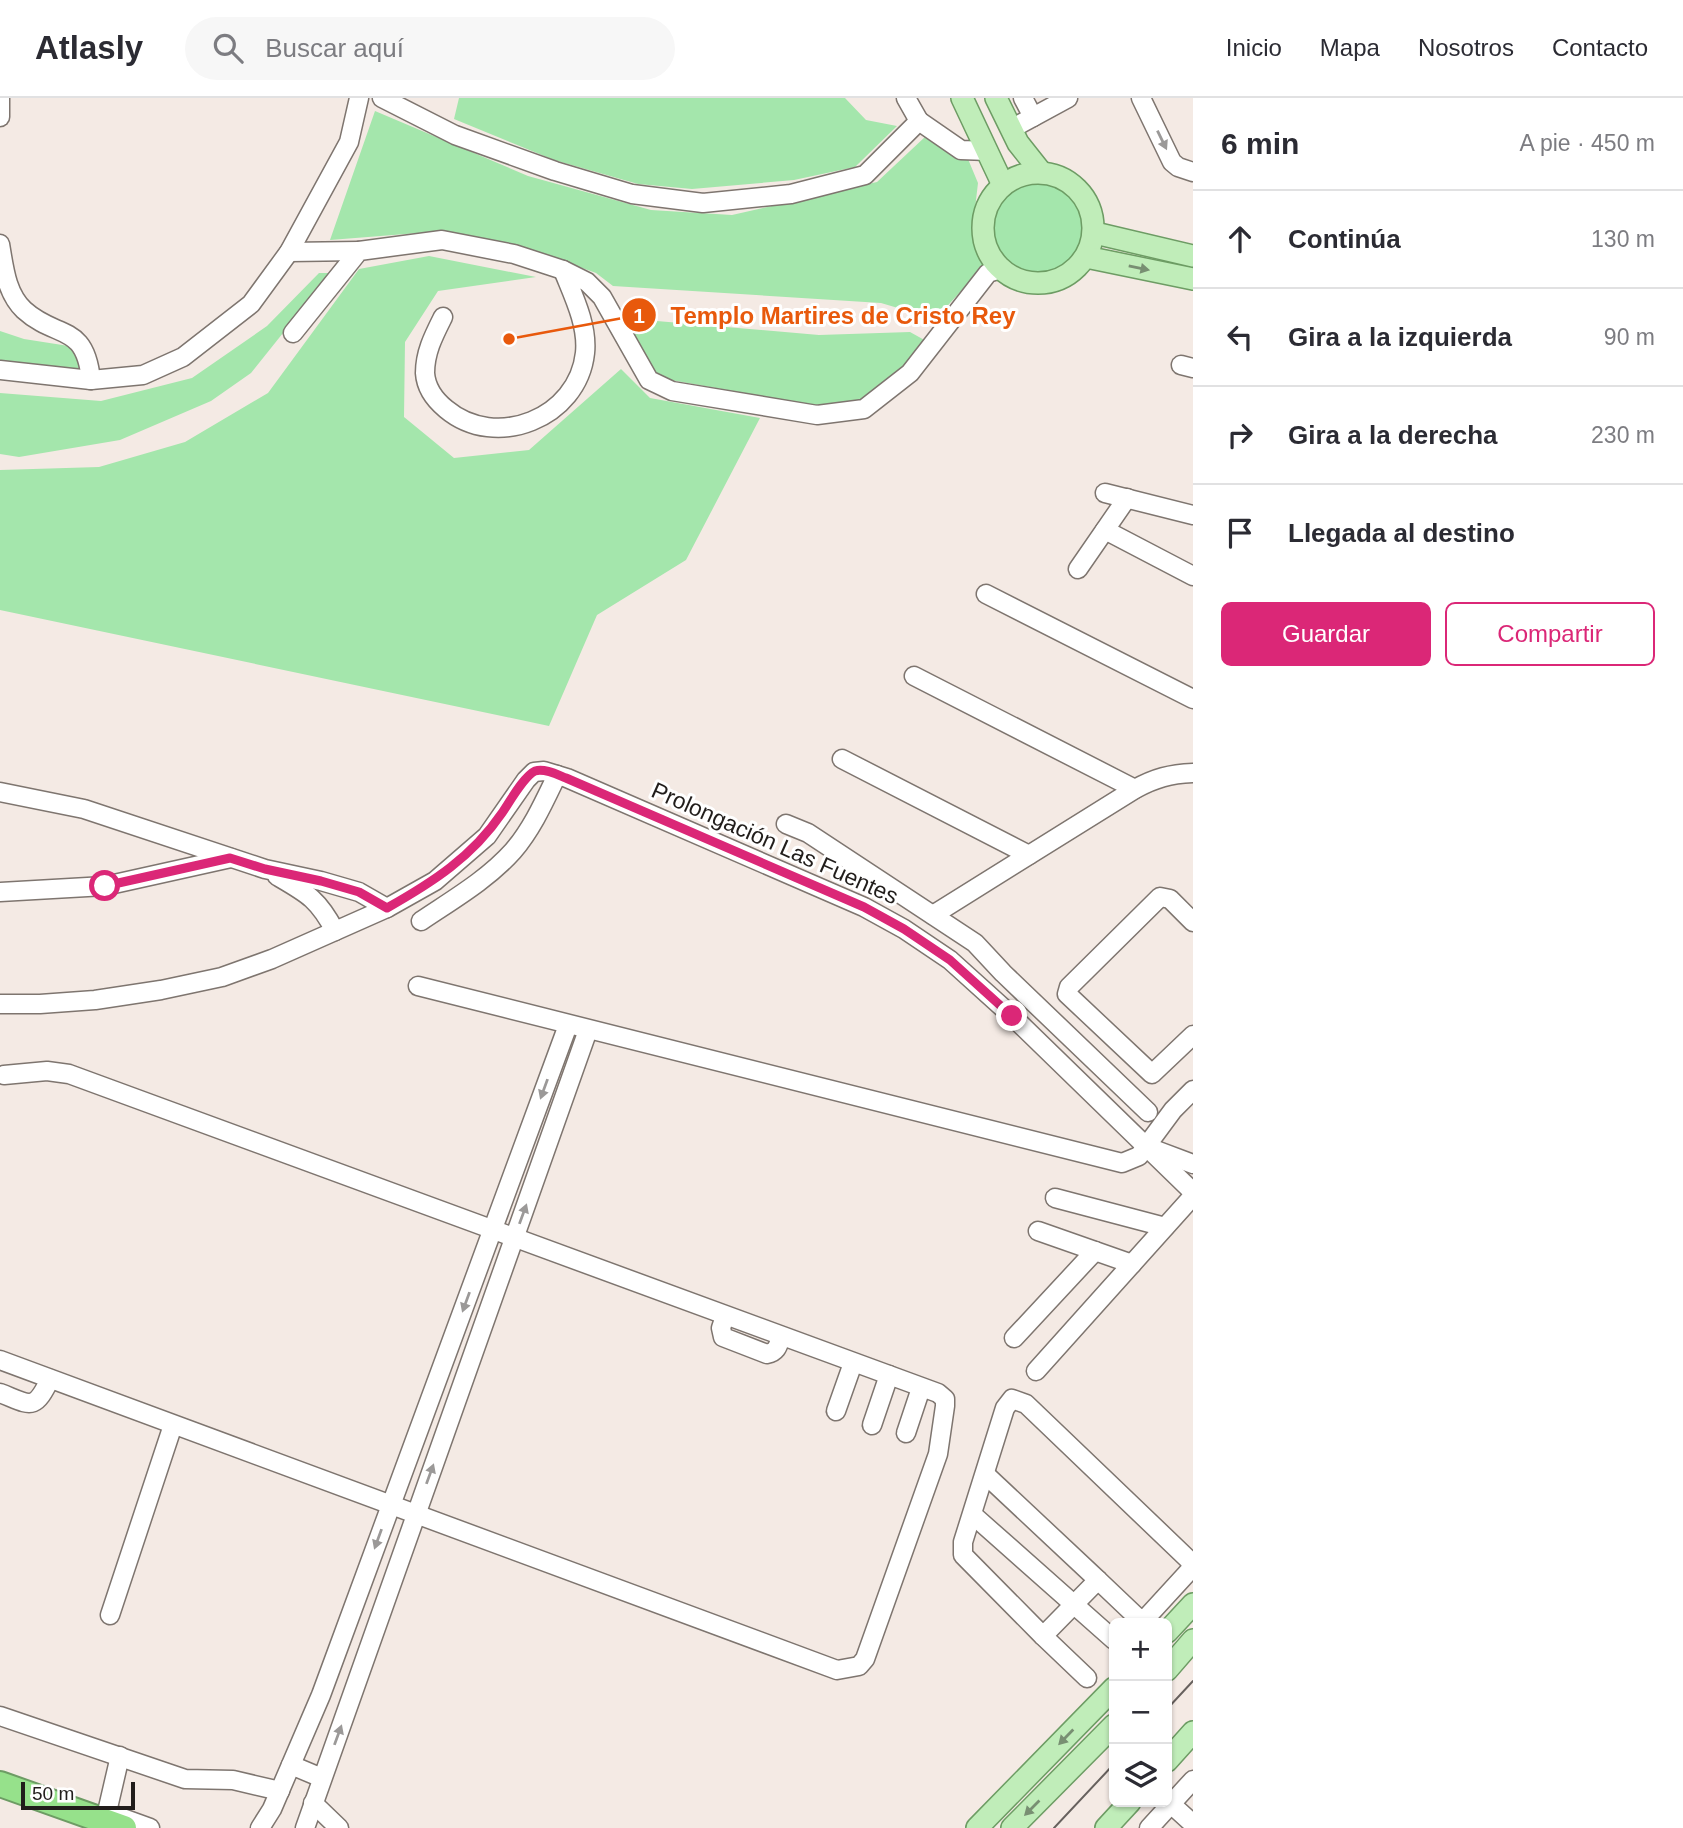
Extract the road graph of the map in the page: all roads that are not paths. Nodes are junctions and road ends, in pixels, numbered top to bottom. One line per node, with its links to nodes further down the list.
1 (0, 98): 10 (street)
2 (359, 98): 21 (street)
3 (382, 98): 12 (street)
4 (906, 98): 12 (street)
5 (962, 98): 14 (main road)
6 (996, 98): 13 (main road)
7 (1023, 98): 11 (street)
8 (1068, 98): 11 (street)
9 (1141, 98): 16 (street, one-way to 16)
10 (0, 117)
11 (1033, 117): 13 (street)
12 (919, 121): 14 (street)
13 (1011, 129): 15 (main road)
14 (988, 151): 17 (main road)
15 (1041, 172): 17 (main road); 18 (main road)
16 (1193, 172)
17 (1003, 185): 24 (main road)
18 (1095, 233): 22 (main road); 23 (main road)
19 (0, 244): 30 (street)
20 (359, 251): 21 (street); 25 (street); 28 (street)
21 (289, 252): 30 (street)
22 (1193, 256)
23 (1086, 257): 24 (main road); 26 (main road, one-way to 26)
24 (1001, 269): 25 (street)
25 (564, 270): 27 (street)
26 (1193, 279)
27 (443, 317)
28 (293, 333)
29 (0, 370): 30 (street)
30 (91, 380)
31 (1105, 492): 32 (street)
32 (1127, 498): 33 (street); 34 (street)
33 (1193, 515)
34 (1105, 530): 35 (street); 36 (street)
35 (1078, 569)
36 (1193, 576)
37 (986, 594): 39 (street)
38 (914, 676): 43 (street)
39 (1193, 699)
40 (842, 759): 46 (street)
41 (1193, 773): 43 (street)
42 (556, 775): 50 (street); 52 (street); 63 (street, Prolongación Las Fuentes)
43 (1135, 789): 46 (street)
44 (0, 792): 47 (street)
45 (786, 824): 51 (street)
46 (1029, 855): 51 (street)
47 (230, 858): 48 (street); 49 (street)
48 (265, 869): 50 (street); 54 (street)
49 (0, 892)
50 (387, 908): 54 (street)
51 (933, 915): 62 (street)
52 (421, 921)
53 (1193, 922): 59 (street)
54 (335, 931): 56 (street)
55 (418, 986): 57 (street)
56 (0, 1004)
57 (568, 1025): 58 (street); 68 (street, one-way to 68)
58 (589, 1030): 63 (street); 70 (street, one-way to 58)
59 (1193, 1035)
60 (4, 1075): 68 (street)
61 (1193, 1090): 63 (street)
62 (1149, 1112)
63 (1146, 1146): 64 (street, Prolongación Las Fuentes); 65 (street, Prolongación Las Fuentes)
64 (1193, 1164)
65 (1193, 1194): 67 (street)
66 (1055, 1198): 67 (street)
67 (1165, 1227): 72 (street)
68 (492, 1231): 70 (street); 86 (street, one-way to 86)
69 (1038, 1231): 71 (street)
70 (514, 1239): 75 (street); 87 (street, one-way to 70)
71 (1095, 1251): 72 (street); 73 (street)
72 (1132, 1264): 76 (street)
73 (1014, 1338)
74 (0, 1360): 78 (street)
75 (853, 1363): 77 (street); 81 (street)
76 (1036, 1371)
77 (889, 1375): 79 (street); 83 (street)
78 (50, 1379): 80 (street); 82 (street)
79 (921, 1388): 84 (street); 87 (street)
80 (0, 1393)
81 (836, 1411)
82 (173, 1424): 86 (street); 92 (street)
83 (872, 1425)
84 (906, 1433)
85 (986, 1475): 88 (street); 89 (street); 89 (street)
86 (391, 1505): 87 (street); 105 (street, one-way to 105)
87 (416, 1515): 107 (street, one-way to 87)
88 (972, 1515): 90 (street); 94 (street)
89 (1098, 1580): 90 (street)
90 (1074, 1604): 94 (street); 95 (street)
91 (1193, 1604): 93 (main road)
92 (110, 1615)
93 (1172, 1627)
94 (1043, 1636): 98 (street)
95 (1109, 1636)
96 (1193, 1640): 97 (main road)
97 (1172, 1664)
98 (1087, 1678)
99 (1109, 1693): 122 (main road, one-way to 122)
100 (0, 1716): 104 (street)
101 (1109, 1730): 123 (main road, one-way to 123)
102 (1193, 1732): 103 (main road)
103 (1172, 1755)
104 (120, 1756): 110 (street); 116 (street)
105 (291, 1765): 107 (street); 110 (street)
106 (0, 1773): 116 (street)
107 (322, 1778): 111 (street)
108 (1193, 1780): 112 (street)
109 (0, 1784): 116 (highway)
110 (279, 1791): 118 (street)
111 (313, 1803): 120 (street); 121 (street)
112 (1172, 1803)
113 (1172, 1805): 117 (street)
114 (1125, 1807): 124 (main road)
115 (1168, 1807): 125 (street)
116 (116, 1820): 119 (street)
117 (1193, 1824)
118 (263, 1827)
119 (150, 1828)
120 (305, 1828)
121 (338, 1828)
122 (977, 1828)
123 (1012, 1828)
124 (1106, 1828)
125 (1149, 1828)

